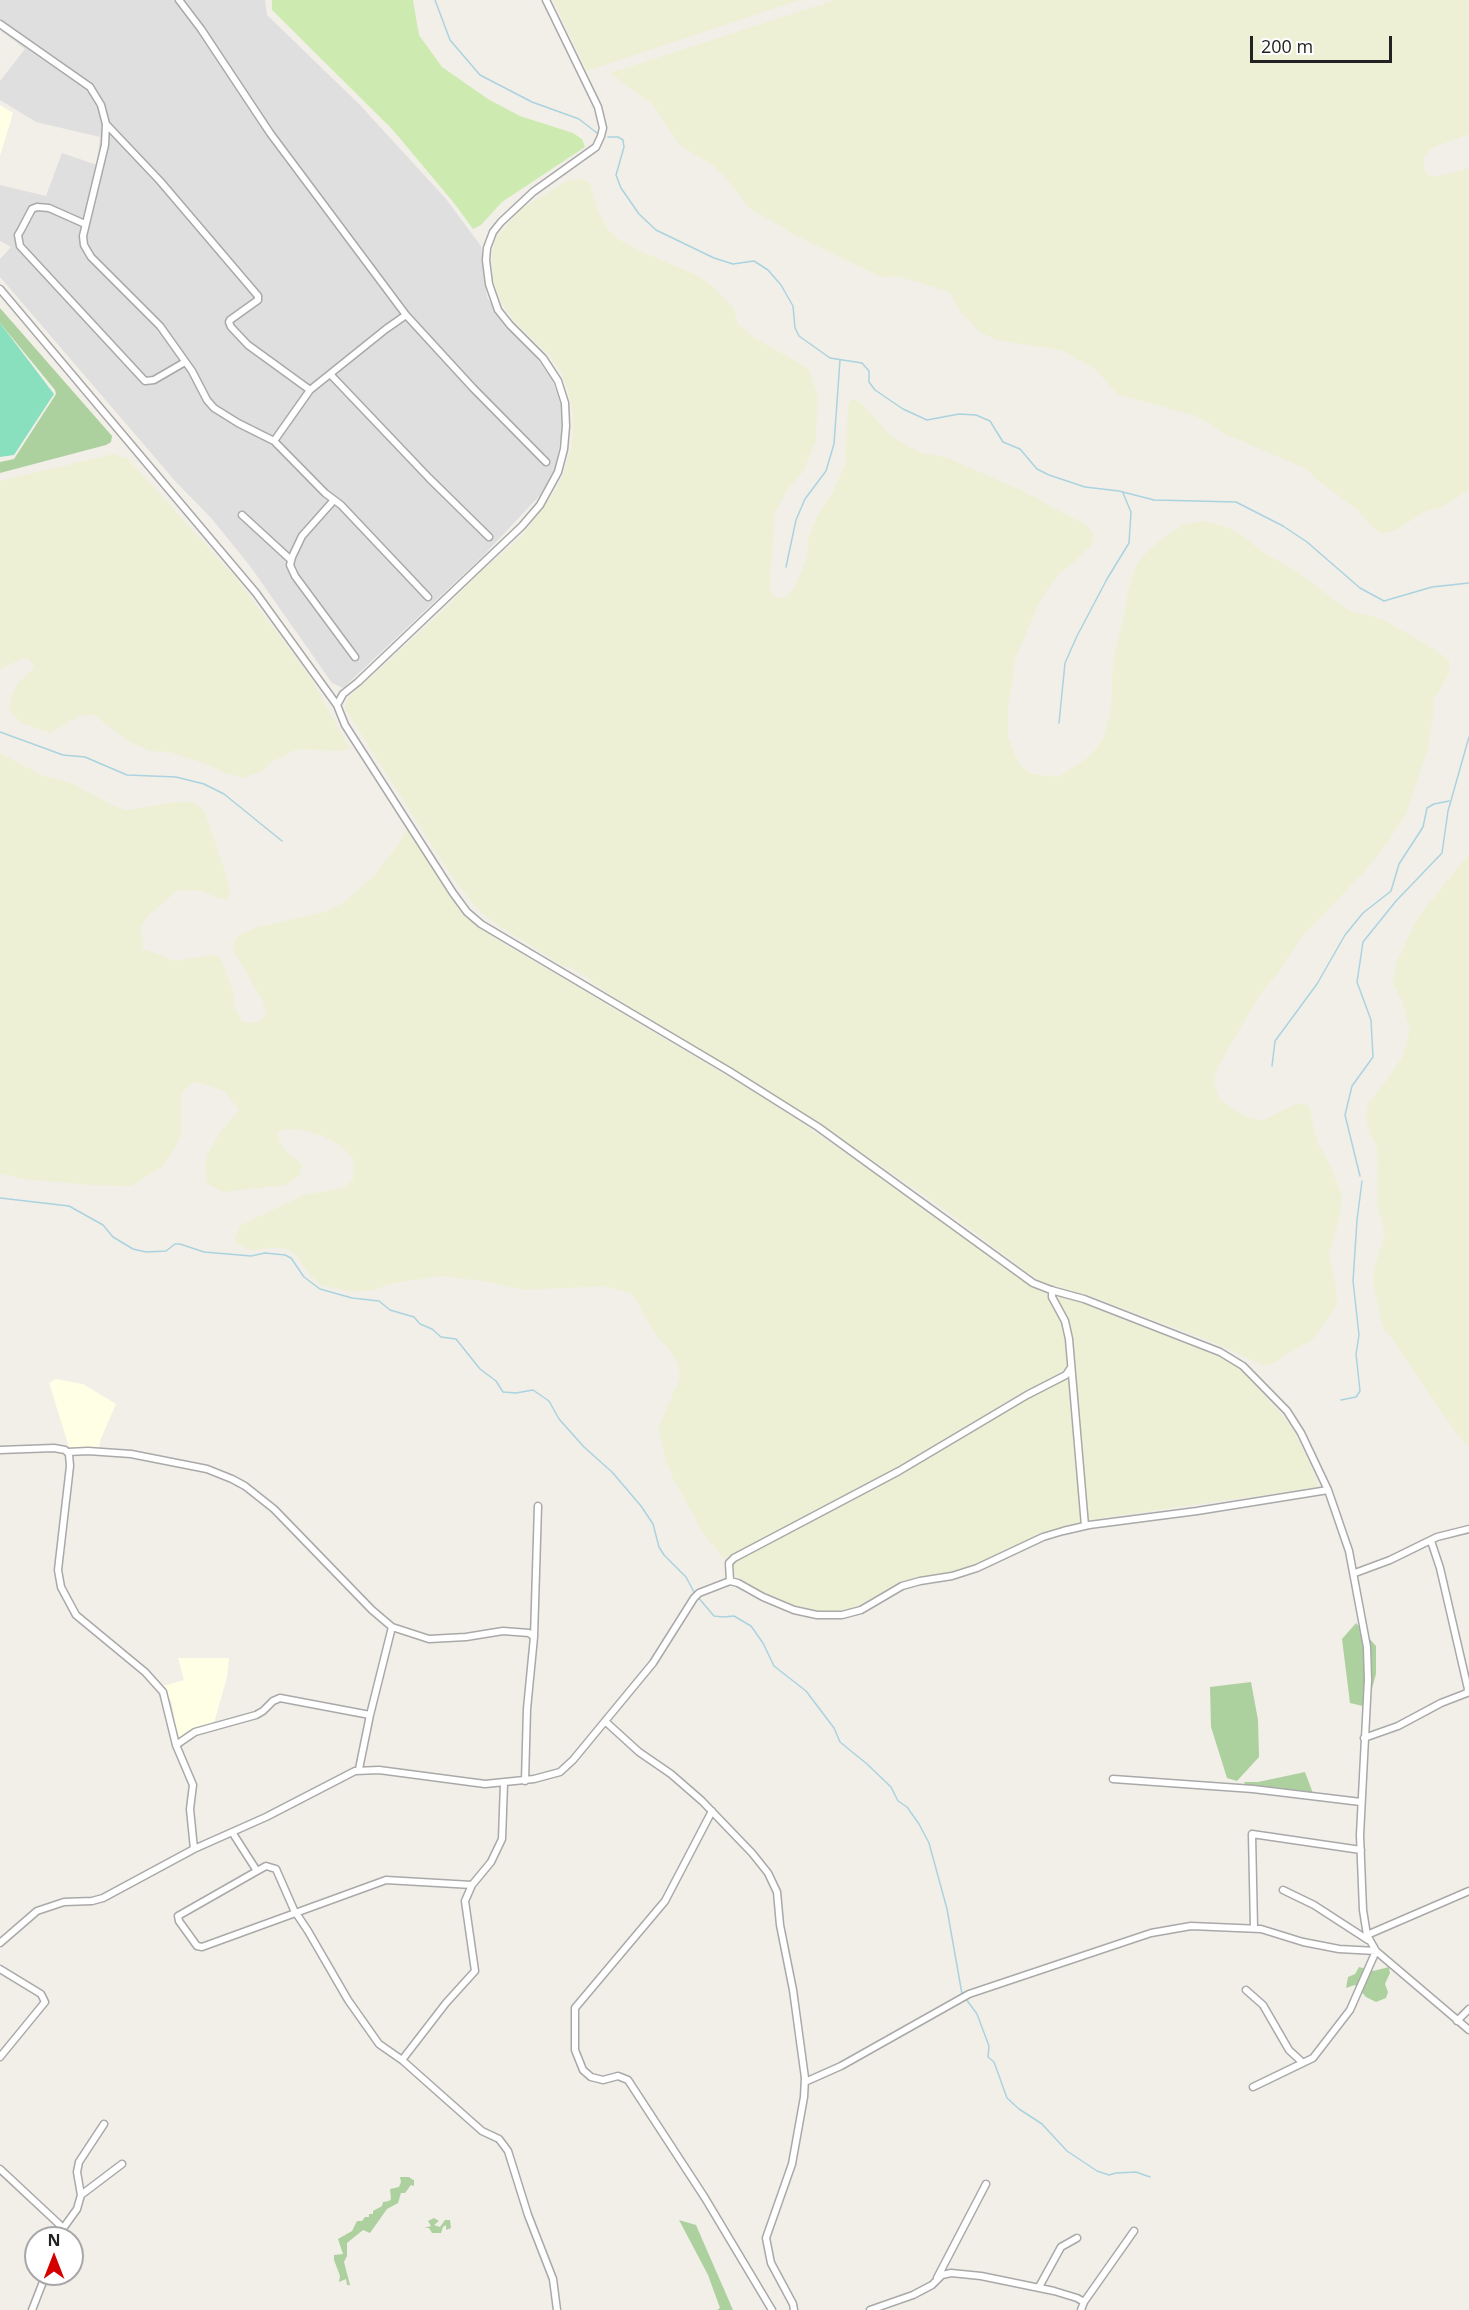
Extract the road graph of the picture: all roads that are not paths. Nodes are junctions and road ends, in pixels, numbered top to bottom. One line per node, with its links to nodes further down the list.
1 (179, 0): 7 (street)
2 (546, 0): 19 (street)
3 (0, 24): 4 (street)
4 (106, 124): 5 (street); 10 (street)
5 (85, 224): 8 (street); 8 (street)
6 (0, 289): 19 (street)
7 (406, 315): 9 (street); 12 (street)
8 (186, 362): 11 (street)
9 (330, 374): 10 (street); 15 (street)
10 (310, 390): 11 (street)
11 (274, 441): 13 (street)
12 (546, 462)
13 (334, 500): 16 (street); 17 (street)
14 (242, 515): 16 (street)
15 (489, 537)
16 (291, 560): 18 (street)
17 (428, 597)
18 (355, 657)
19 (337, 705): 20 (street)
20 (1052, 1290): 21 (street); 24 (street)
21 (1071, 1369): 26 (street); 30 (street)
22 (0, 1450): 23 (street)
23 (68, 1452): 32 (street); 41 (street)
24 (1328, 1490): 26 (street); 29 (street)
25 (538, 1506): 31 (street)
26 (1085, 1526): 30 (street)
27 (1469, 1529): 28 (street)
28 (1431, 1541): 29 (street); 36 (street)
29 (1355, 1573): 40 (street)
30 (730, 1581): 39 (street)
31 (535, 1625): 33 (street); 34 (street)
32 (392, 1627): 33 (street); 38 (street)
33 (522, 1631): 34 (street)
34 (534, 1637): 44 (street)
35 (1469, 1653): 36 (street)
36 (1461, 1657): 37 (street)
37 (1468, 1694): 40 (street)
38 (370, 1715): 41 (street); 42 (street)
39 (606, 1722): 44 (street); 47 (street)
40 (1364, 1738): 46 (street)
41 (176, 1745): 49 (street)
42 (359, 1769): 45 (street); 48 (street)
43 (1113, 1779): 46 (street)
44 (525, 1781): 45 (street)
45 (504, 1783): 52 (street)
46 (1361, 1802): 50 (street)
47 (712, 1811): 68 (street); 86 (street)
48 (232, 1832): 49 (street); 51 (street)
49 (194, 1849): 58 (street)
50 (1360, 1850): 56 (street); 57 (street)
51 (257, 1872): 55 (street); 55 (street)
52 (472, 1885): 55 (street); 66 (street)
53 (1283, 1890): 57 (street)
54 (1469, 1892): 57 (street)
55 (296, 1913): 66 (street)
56 (1254, 1928): 59 (street); 68 (street)
57 (1369, 1939): 59 (street)
58 (0, 1943)
59 (1376, 1950): 63 (street); 67 (street)
60 (0, 1969): 65 (street)
61 (1246, 1990): 67 (street)
62 (1469, 2009): 63 (street)
63 (1457, 2021): 64 (street)
64 (1469, 2030)
65 (0, 2057)
66 (402, 2060): 85 (street)
67 (1303, 2063): 69 (street)
68 (805, 2082): 83 (street)
69 (1253, 2087)
70 (104, 2124): 74 (street)
71 (122, 2164): 74 (street)
72 (0, 2169): 75 (street)
73 (986, 2184): 79 (street)
74 (81, 2195): 76 (street)
75 (60, 2226)
76 (66, 2226)
77 (1134, 2231): 82 (street)
78 (1077, 2238): 81 (street)
79 (937, 2282): 81 (street); 88 (street)
80 (41, 2286): 84 (street)
81 (1039, 2287): 82 (street)
82 (1084, 2302): 89 (street)
83 (793, 2307): 87 (street)
84 (32, 2310)
85 (557, 2310)
86 (772, 2310)
87 (789, 2310)
88 (870, 2310)
89 (1082, 2310)

